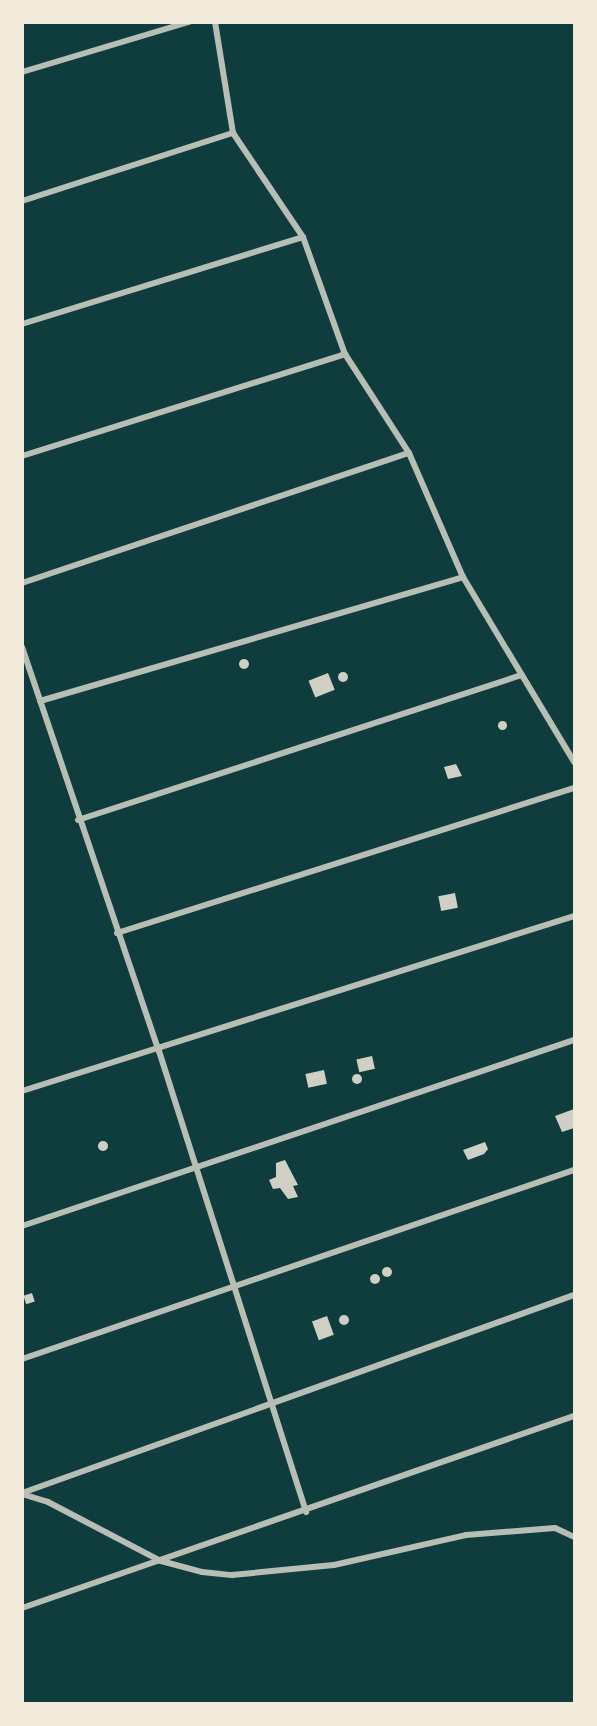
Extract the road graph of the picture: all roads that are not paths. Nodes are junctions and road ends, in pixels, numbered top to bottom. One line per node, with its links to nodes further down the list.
1 (189, 22): 3 (street)
2 (215, 22): 4 (street)
3 (22, 72)
4 (233, 133): 5 (street); 6 (street)
5 (22, 201)
6 (303, 237): 7 (street); 8 (street)
7 (22, 324)
8 (345, 354): 9 (street); 10 (street)
9 (409, 453): 11 (street); 12 (street)
10 (22, 456)
11 (463, 577): 14 (street); 15 (street)
12 (22, 584)
13 (22, 647): 15 (street)
14 (522, 675): 16 (street); 18 (street)
15 (40, 701): 18 (street)
16 (574, 762)
17 (574, 788): 20 (street)
18 (78, 820): 20 (street)
19 (574, 916): 22 (street)
20 (117, 933): 22 (street)
21 (574, 1040): 24 (street)
22 (159, 1051): 23 (street); 24 (street)
23 (22, 1091)
24 (194, 1169): 26 (street); 27 (street)
25 (574, 1170): 27 (street)
26 (22, 1226)
27 (233, 1289): 29 (street); 30 (street)
28 (574, 1295): 30 (street)
29 (22, 1359)
30 (270, 1401): 32 (street); 33 (street)
31 (574, 1416): 33 (street)
32 (22, 1494): 35 (street)
33 (306, 1512): 35 (street)
34 (574, 1537): 35 (street)
35 (161, 1561): 36 (street)
36 (22, 1608)

